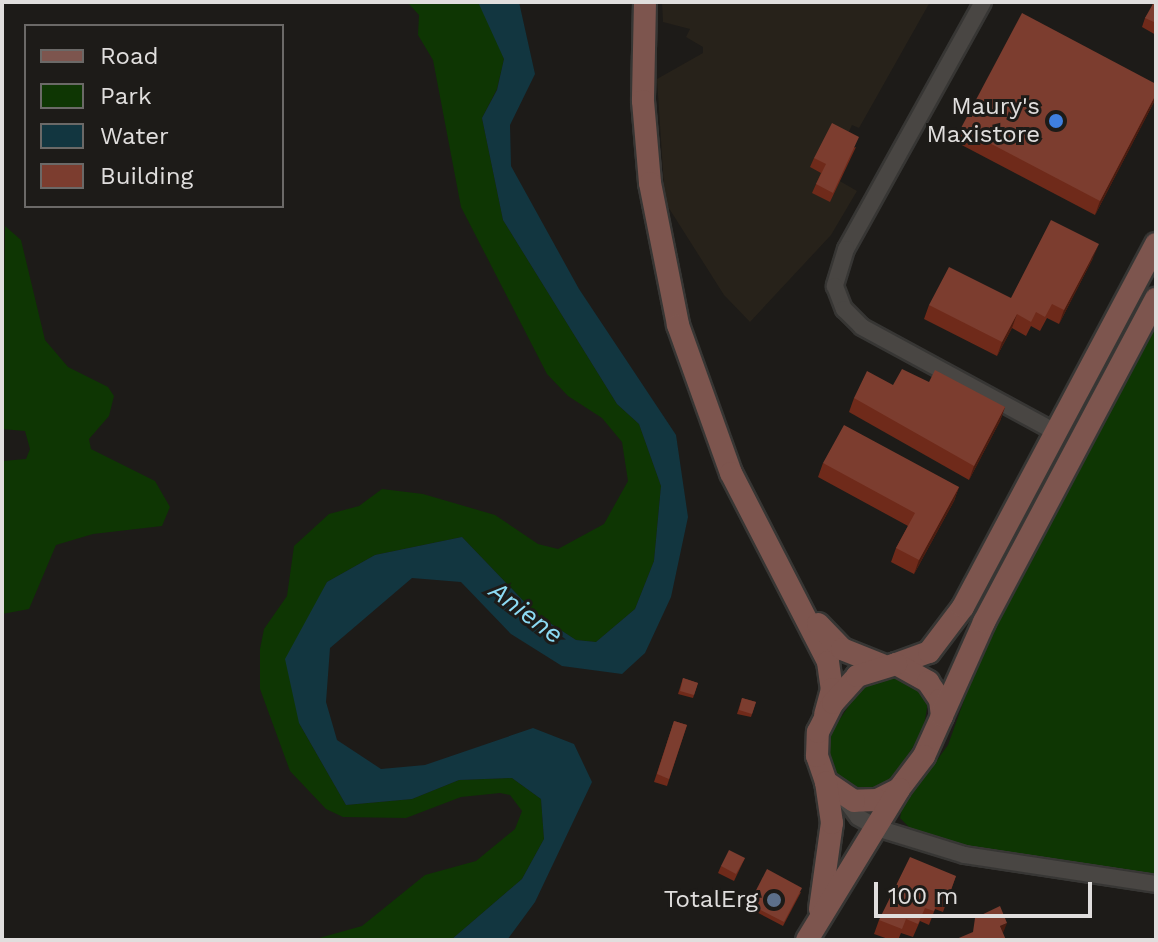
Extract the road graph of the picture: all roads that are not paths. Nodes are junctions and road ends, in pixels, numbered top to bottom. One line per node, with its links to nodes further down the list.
1 (645, 2): 6 (main road)
2 (983, 2): 5 (street)
3 (1156, 244): 5 (main road)
4 (1156, 299): 9 (main road)
5 (1055, 432): 7 (main road)
6 (802, 605): 7 (main road); 8 (main road)
7 (889, 665): 8 (main road); 9 (main road)
8 (825, 715): 10 (main road)
9 (942, 716): 11 (main road)
10 (826, 782): 12 (main road); 15 (main road)
11 (899, 789): 12 (main road); 13 (main road)
12 (843, 797): 13 (street)
13 (877, 828): 14 (street); 15 (main road)
14 (1156, 884)
15 (812, 931)

